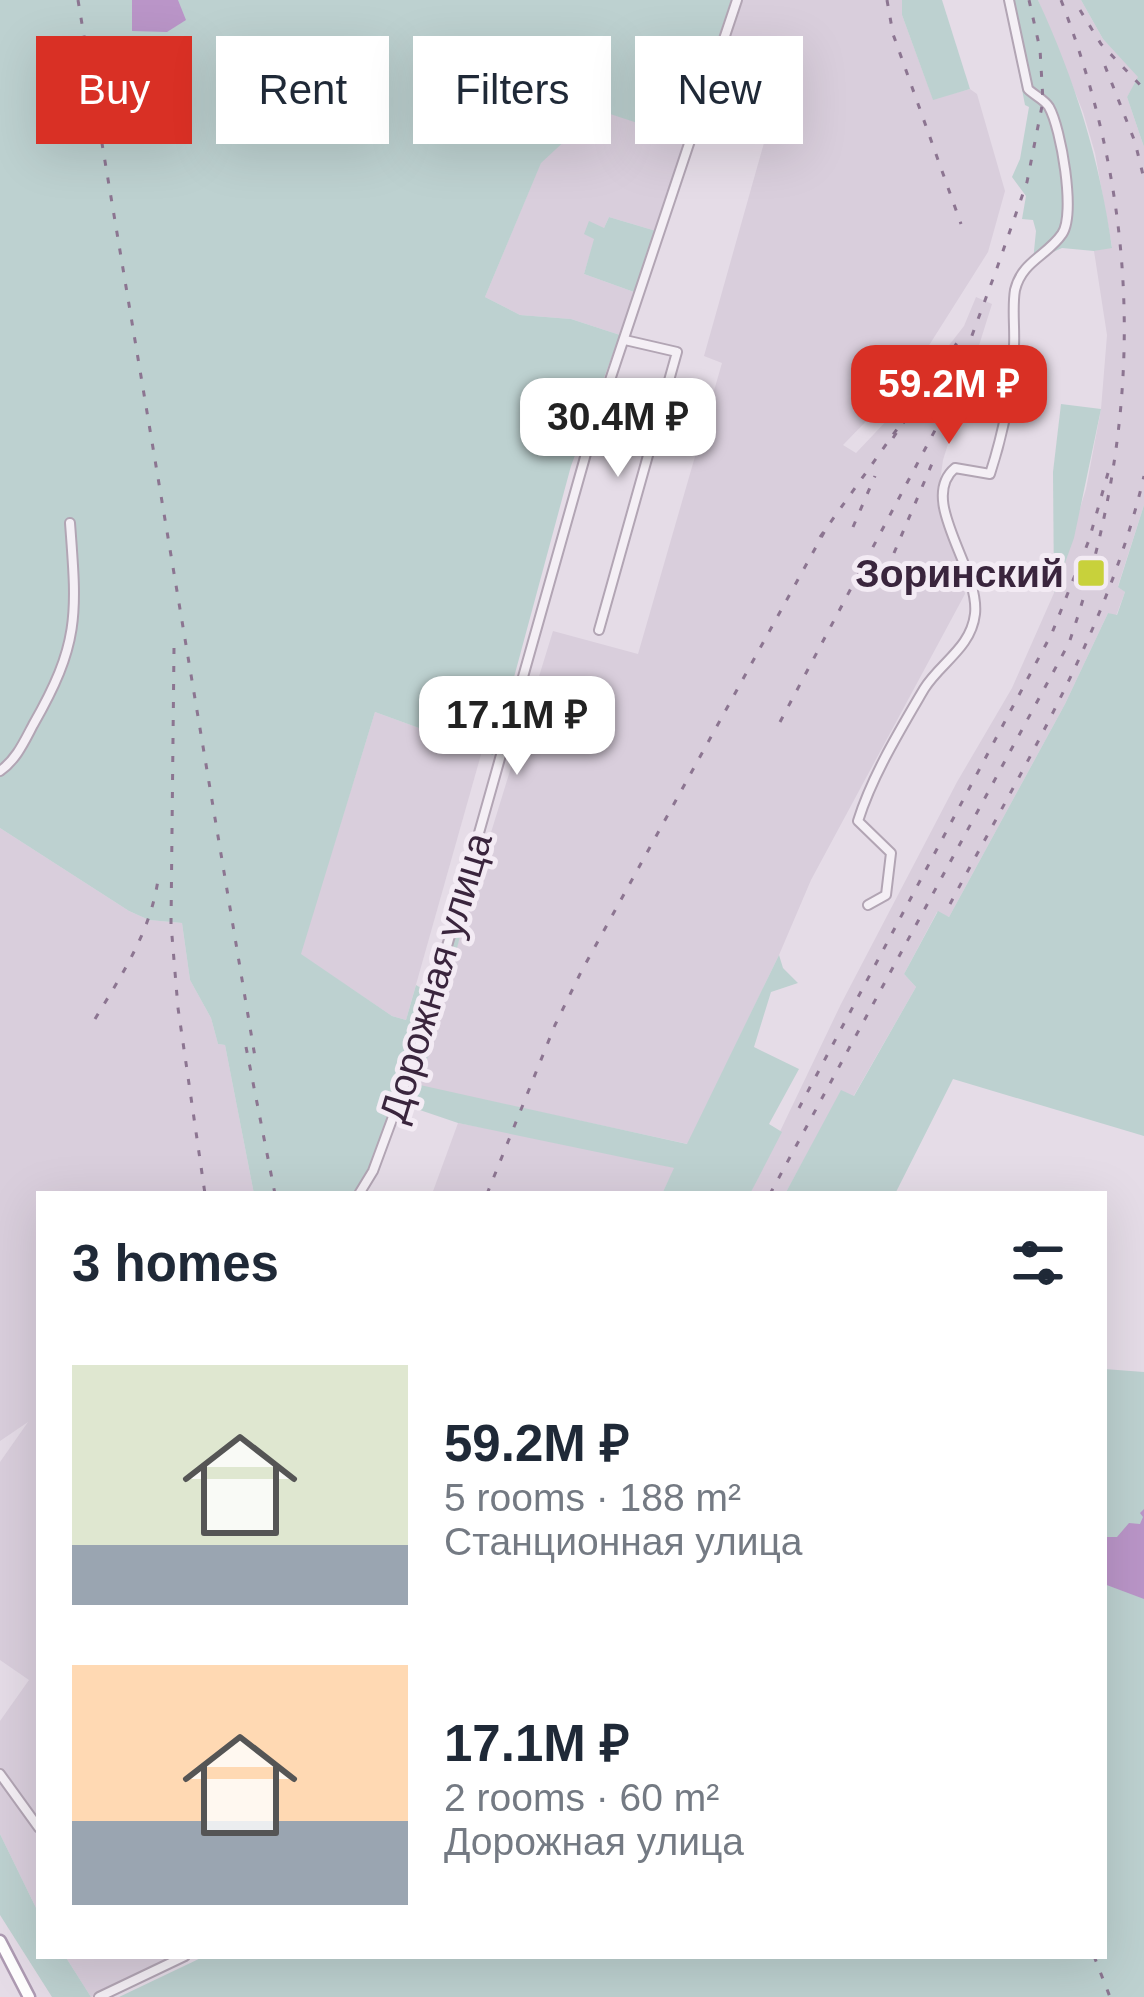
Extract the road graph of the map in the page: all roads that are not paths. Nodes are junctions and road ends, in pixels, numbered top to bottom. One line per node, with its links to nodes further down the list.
1 (736, 0): 3 (street, Дорожная улица)
2 (1009, 0): 7 (street)
3 (625, 340): 5 (street); 8 (street, Дорожная улица)
4 (70, 523): 6 (street)
5 (599, 630)
6 (0, 771)
7 (868, 905)
8 (361, 1191)
9 (0, 1774): 10 (street)
10 (36, 1824)
11 (0, 1941): 13 (main road)
12 (178, 1959): 14 (street)
13 (29, 1997)
14 (99, 1997)

